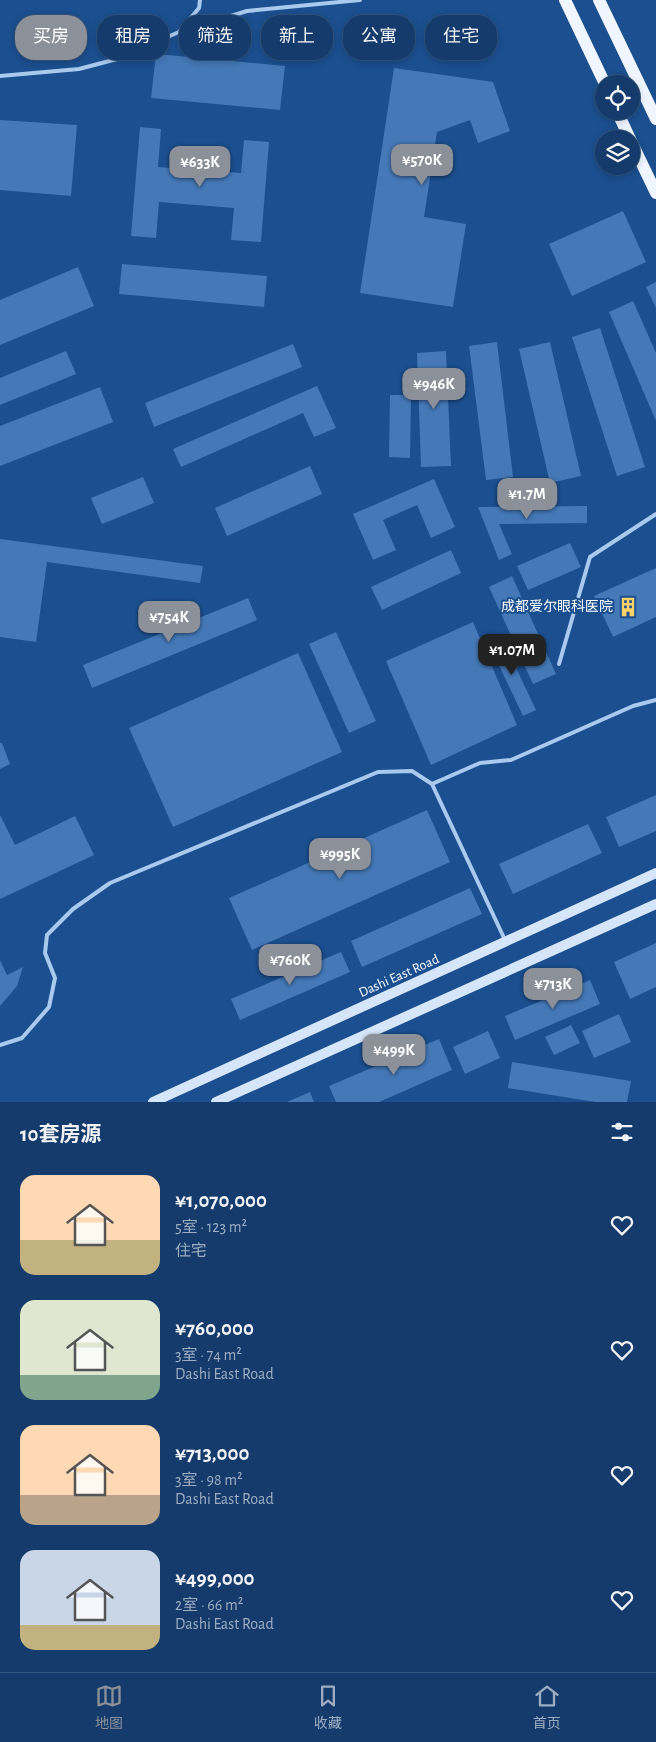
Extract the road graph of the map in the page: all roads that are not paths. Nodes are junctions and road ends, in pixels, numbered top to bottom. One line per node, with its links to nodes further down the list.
1 (200, 0): 5 (lane)
2 (360, 0): 6 (lane)
3 (565, 0): 8 (main road)
4 (599, 0): 10 (main road)
5 (193, 15)
6 (234, 15)
7 (179, 32): 9 (lane)
8 (600, 75)
9 (0, 76)
10 (656, 119)
11 (640, 159): 12 (main road)
12 (656, 193)
13 (656, 514): 14 (lane)
14 (558, 664)
15 (656, 700): 16 (lane)
16 (432, 784): 19 (lane); 20 (lane)
17 (656, 874): 19 (main road, Dashi East Road)
18 (656, 904): 22 (main road)
19 (506, 942): 21 (main road, Dashi East Road)
20 (0, 1045)
21 (153, 1102)
22 (216, 1102)

